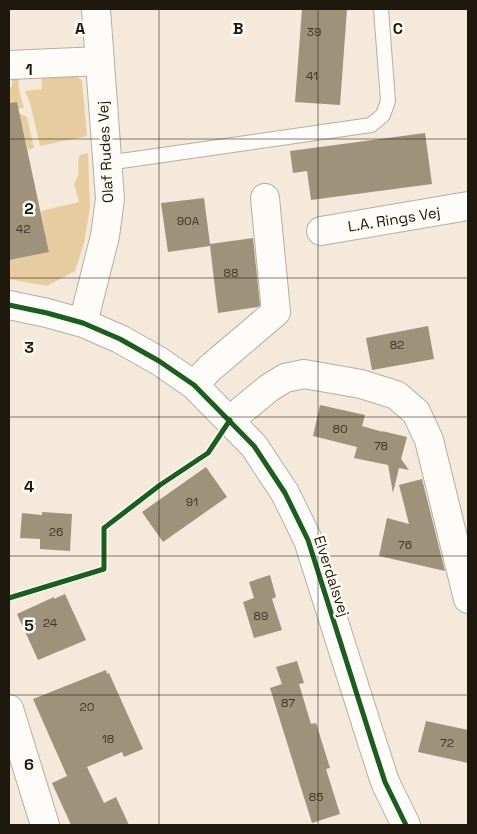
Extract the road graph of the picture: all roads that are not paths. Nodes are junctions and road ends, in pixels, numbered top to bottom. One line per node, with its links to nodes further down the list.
1 (96, 9): 3 (street, Olaf Rudes Vej)
2 (381, 9): 5 (lane)
3 (100, 61): 4 (street); 5 (street, Olaf Rudes Vej)
4 (9, 65)
5 (107, 163): 10 (street, Olaf Rudes Vej)
6 (265, 198): 11 (street)
7 (468, 206): 8 (street, L.A. Rings Vej)
8 (320, 231)
9 (9, 305): 10 (street, Elverdalsvej)
10 (83, 323): 11 (street, Elverdalsvej)
11 (194, 385): 12 (street, Elverdalsvej)
12 (230, 420): 13 (street); 16 (street, Elverdalsvej)
13 (468, 599)
14 (9, 709): 15 (street)
15 (45, 825)
16 (406, 825)

